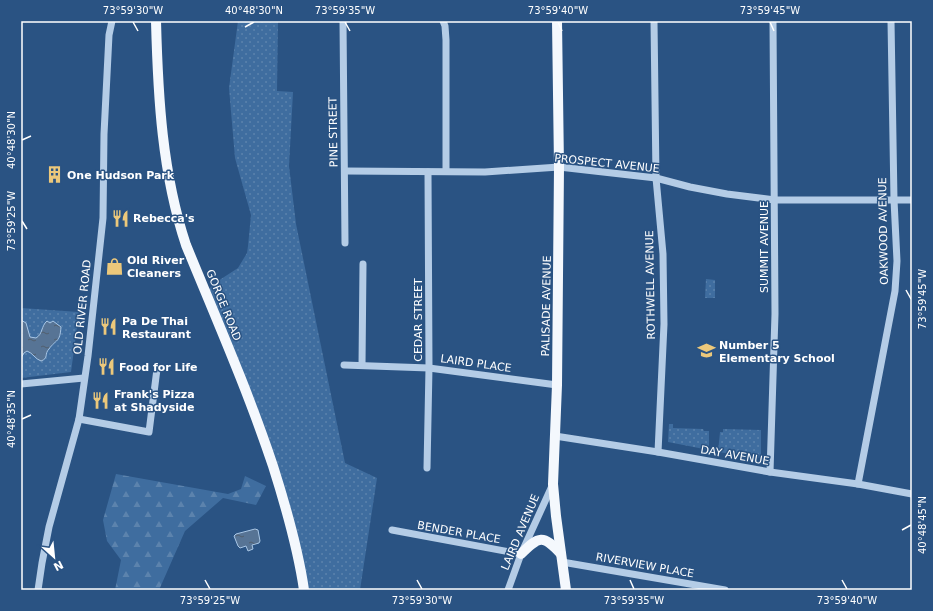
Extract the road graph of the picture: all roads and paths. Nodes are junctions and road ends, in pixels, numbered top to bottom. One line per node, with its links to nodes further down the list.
1 (112, 21): 23 (street, OLD RIVER ROAD)
2 (156, 21): 38 (main road, GORGE ROAD)
3 (343, 21): 10 (street, PINE STREET)
4 (443, 21): 11 (street)
5 (557, 21): 9 (main road, PALISADE AVENUE)
6 (654, 21): 13 (street, ROTHWELL AVENUE)
7 (773, 21): 14 (street, SUMMIT AVENUE)
8 (891, 21): 15 (street, OAKWOOD AVENUE)
9 (559, 167): 11 (street, PROSPECT AVENUE); 13 (street, PROSPECT AVENUE); 25 (main road, PALISADE AVENUE)
10 (345, 170): 12 (street, PROSPECT AVENUE); 17 (street, PINE STREET)
11 (446, 171): 12 (street, PROSPECT AVENUE)
12 (428, 172): 21 (street, CEDAR STREET)
13 (656, 178): 14 (street, PROSPECT AVENUE); 28 (street, ROTHWELL AVENUE)
14 (775, 200): 15 (street, PROSPECT AVENUE); 30 (street, SUMMIT AVENUE)
15 (894, 200): 16 (street, PROSPECT AVENUE); 32 (street, OAKWOOD AVENUE)
16 (912, 200)
17 (345, 243)
18 (363, 264): 20 (street)
19 (344, 365): 20 (street, LAIRD PLACE)
20 (362, 365): 21 (street, LAIRD PLACE)
21 (429, 368): 25 (street, LAIRD PLACE); 29 (street, CEDAR STREET)
22 (157, 369): 26 (street)
23 (84, 378): 24 (street); 26 (street, OLD RIVER ROAD)
24 (21, 384)
25 (557, 385): 27 (main road, PALISADE AVENUE)
26 (79, 419): 37 (street, OLD RIVER ROAD)
27 (555, 436): 28 (street, DAY AVENUE); 31 (main road, PALISADE AVENUE)
28 (658, 452): 30 (street, DAY AVENUE)
29 (427, 468)
30 (770, 472): 32 (street, DAY AVENUE)
31 (553, 484): 35 (street, LAIRD AVENUE); 36 (main road, PALISADE AVENUE)
32 (858, 484): 33 (street, DAY AVENUE)
33 (912, 494)
34 (392, 530): 35 (street, BENDER PLACE)
35 (521, 554): 36 (main road); 39 (street, LAIRD AVENUE)
36 (562, 558): 40 (main road, PALISADE AVENUE); 41 (street, RIVERVIEW PLACE)
37 (38, 590)
38 (304, 590)
39 (508, 590)
40 (566, 590)
41 (725, 590)

